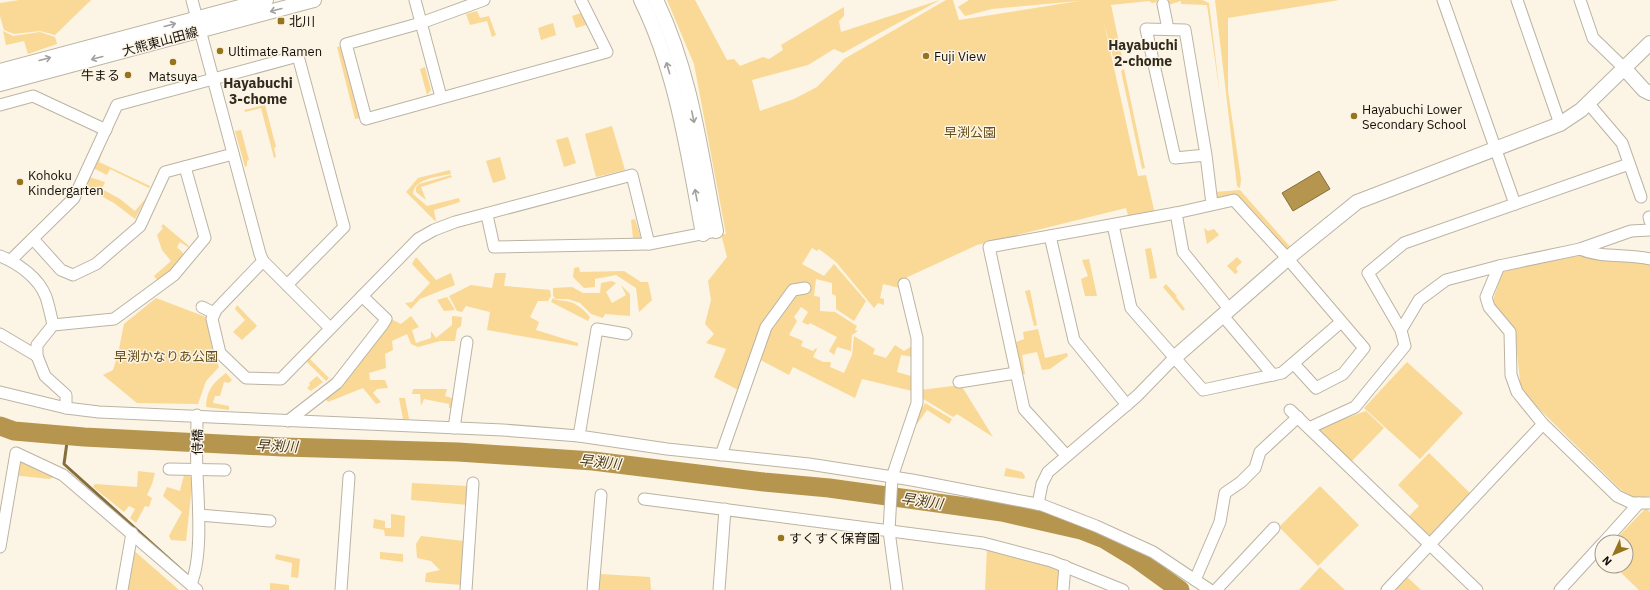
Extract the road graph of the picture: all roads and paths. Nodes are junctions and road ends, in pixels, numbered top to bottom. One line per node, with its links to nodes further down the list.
1 (192, 0): 14 (street)
2 (266, 0): 14 (street, 大熊東山田線)
3 (314, 0): 14 (street, 大熊東山田線, one-way to 14)
4 (415, 0): 13 (street)
5 (484, 0): 13 (street)
6 (581, 0): 21 (street)
7 (641, 0): 38 (street, one-way to 7)
8 (656, 0): 38 (street, one-way to 38)
9 (1443, 0): 26 (street)
10 (1517, 0): 24 (street)
11 (1583, 1): 17 (street)
12 (1163, 4): 15 (street)
13 (421, 23): 21 (street); 21 (street)
14 (198, 24): 18 (street, 大熊東山田線); 19 (street)
15 (1168, 29): 28 (street); 28 (street)
16 (1650, 43): 17 (street)
17 (1624, 68): 20 (street); 22 (street)
18 (3, 77)
19 (213, 79): 25 (street); 27 (street); 50 (street)
20 (1650, 93)
21 (441, 97)
22 (1588, 103): 24 (street); 29 (street)
23 (0, 105): 25 (street)
24 (1560, 124): 26 (street)
25 (106, 130): 40 (street)
26 (1496, 149): 33 (street); 44 (street)
27 (233, 154): 30 (street); 47 (street)
28 (1206, 155): 32 (street)
29 (1630, 164): 31 (street); 33 (street)
30 (185, 167): 40 (street); 57 (street)
31 (1641, 197)
32 (1212, 204): 34 (street); 44 (street)
33 (1515, 204): 59 (street)
34 (1176, 213): 36 (street); 55 (street)
35 (487, 215): 41 (street); 41 (street); 52 (street)
36 (1114, 225): 39 (street); 64 (street)
37 (1650, 230): 42 (street)
38 (710, 232): 41 (street)
39 (1050, 236): 66 (street); 70 (street)
40 (33, 239): 46 (street)
41 (649, 244)
42 (1580, 249): 45 (street); 48 (street)
43 (0, 256): 46 (street)
44 (1288, 259): 55 (street); 56 (street)
45 (1650, 259)
46 (11, 260): 57 (street)
47 (263, 261): 50 (street); 54 (street)
48 (1499, 266): 59 (street); 74 (street)
49 (904, 284): 84 (street)
50 (289, 287): 58 (street)
51 (805, 288): 78 (street)
52 (362, 296): 58 (street); 73 (street)
53 (202, 308): 54 (street)
54 (214, 313): 58 (street)
55 (1227, 313): 64 (street); 67 (street)
56 (1341, 322): 65 (street); 65 (street)
57 (54, 325): 63 (street)
58 (330, 328)
59 (1401, 330): 76 (street)
60 (0, 334): 63 (street)
61 (626, 334): 77 (street)
62 (467, 342): 75 (street)
63 (37, 356): 71 (street)
64 (1174, 358): 67 (street); 70 (street)
65 (1294, 364): 67 (street)
66 (1016, 373): 68 (street); 79 (street)
67 (1273, 375)
68 (959, 382)
69 (0, 392): 71 (street)
70 (1127, 405): 79 (street)
71 (66, 408): 72 (street)
72 (197, 415): 73 (street); 81 (street, 侍橋)
73 (288, 421): 75 (street)
74 (1543, 424): 88 (street); 97 (street)
75 (454, 428): 77 (street)
76 (1309, 428): 97 (street); 101 (street)
77 (579, 436): 78 (street)
78 (721, 455): 84 (street)
79 (1066, 455): 89 (street)
80 (169, 468): 81 (street)
81 (196, 469): 82 (street); 91 (street, 侍橋)
82 (225, 470)
83 (349, 477): 104 (street)
84 (892, 477): 89 (street); 94 (street)
85 (473, 483): 105 (street)
86 (601, 495): 106 (street)
87 (644, 499): 90 (street)
88 (1645, 503): 96 (street)
89 (1038, 504): 101 (street)
90 (725, 509): 94 (street); 107 (street)
91 (198, 515): 92 (street); 102 (street, 侍橋)
92 (270, 521)
93 (1274, 528): 112 (street)
94 (889, 531): 100 (street); 108 (street)
95 (132, 533): 98 (street); 102 (street); 103 (street)
96 (1612, 534)
97 (1431, 545): 113 (street); 114 (street)
98 (0, 547)
99 (1594, 553): 115 (street)
100 (1065, 566): 109 (street); 110 (street)
101 (1195, 580): 111 (street)
102 (194, 583)
103 (122, 590)
104 (341, 590)
105 (466, 590)
106 (593, 590)
107 (719, 590)
108 (896, 590)
109 (1063, 590)
110 (1123, 590)
111 (1210, 590)
112 (1216, 590)
113 (1387, 590)
114 (1477, 590)
115 (1560, 590)

